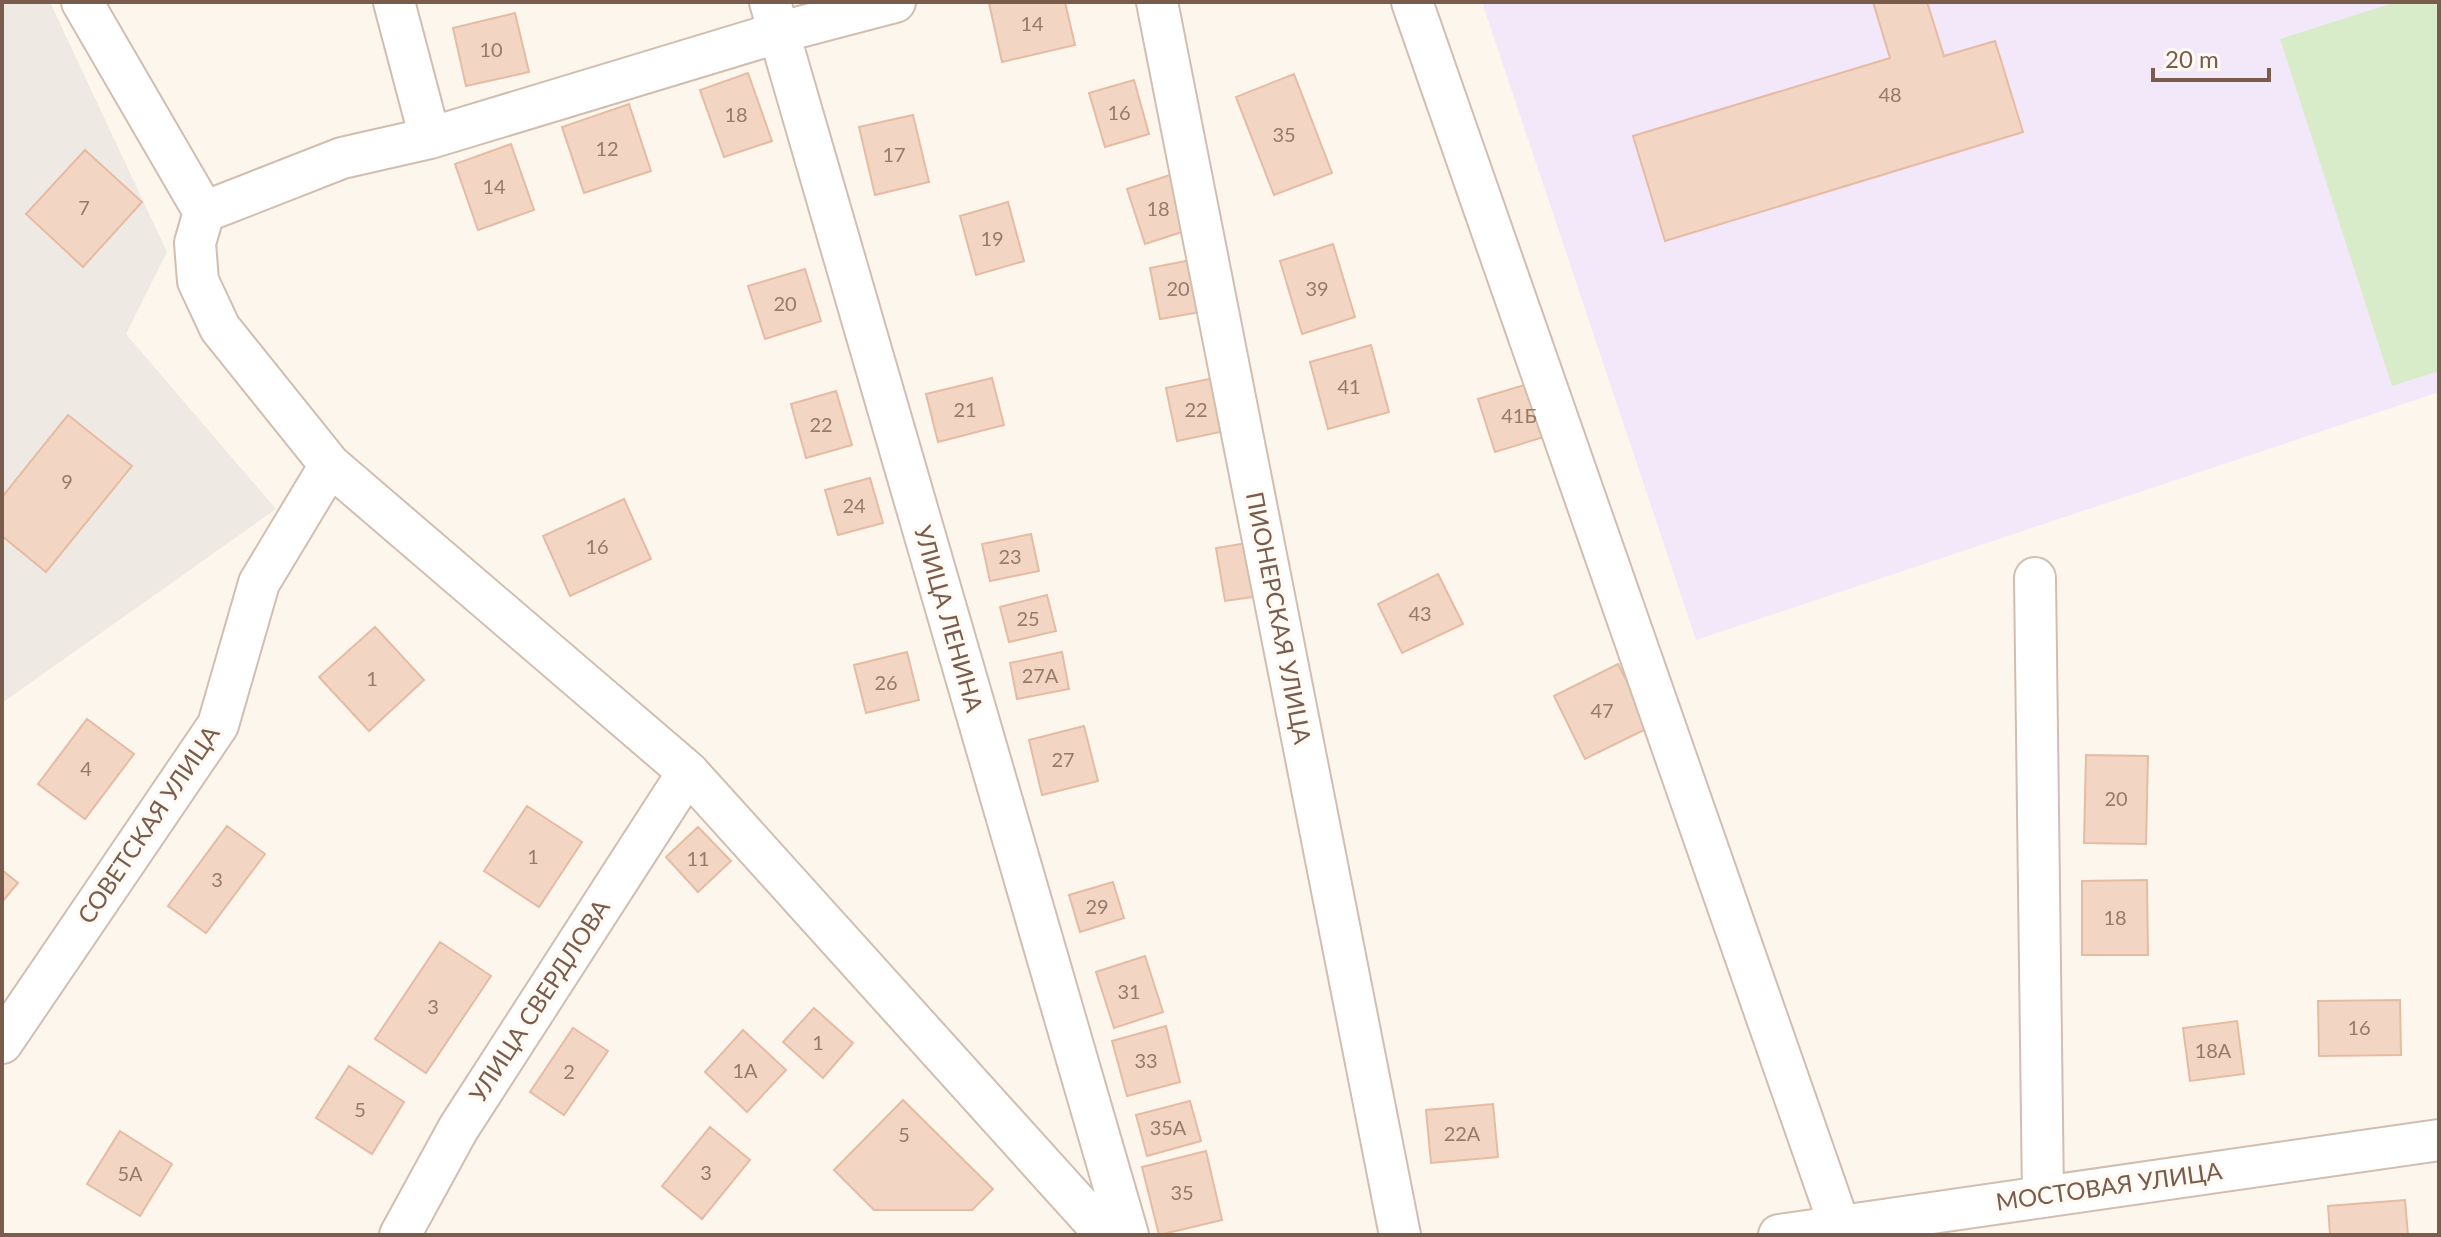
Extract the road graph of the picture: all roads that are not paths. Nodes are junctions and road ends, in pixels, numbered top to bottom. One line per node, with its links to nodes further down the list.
1 (82, 2): 8 (street)
2 (394, 2): 7 (street)
3 (895, 2): 6 (street)
4 (1157, 2): 19 (street, ПИОНЕРСКАЯ УЛИЦА)
5 (1412, 2): 15 (street)
6 (773, 17): 7 (street); 18 (street, УЛИЦА ЛЕНИНА)
7 (430, 138): 8 (street)
8 (204, 212): 9 (street)
9 (330, 465): 11 (street); 12 (street, СОВЕТСКАЯ УЛИЦА)
10 (2035, 578): 14 (street)
11 (688, 772): 16 (street, УЛИЦА СВЕРДЛОВА); 17 (street)
12 (2, 1043)
13 (2439, 1140): 14 (street, МОСТОВАЯ УЛИЦА)
14 (2024, 1211): 15 (street, МОСТОВАЯ УЛИЦА)
15 (1840, 1227): 20 (street, МОСТОВАЯ УЛИЦА)
16 (400, 1235)
17 (1106, 1235)
18 (1128, 1235)
19 (1400, 1235)
20 (1779, 1235)

